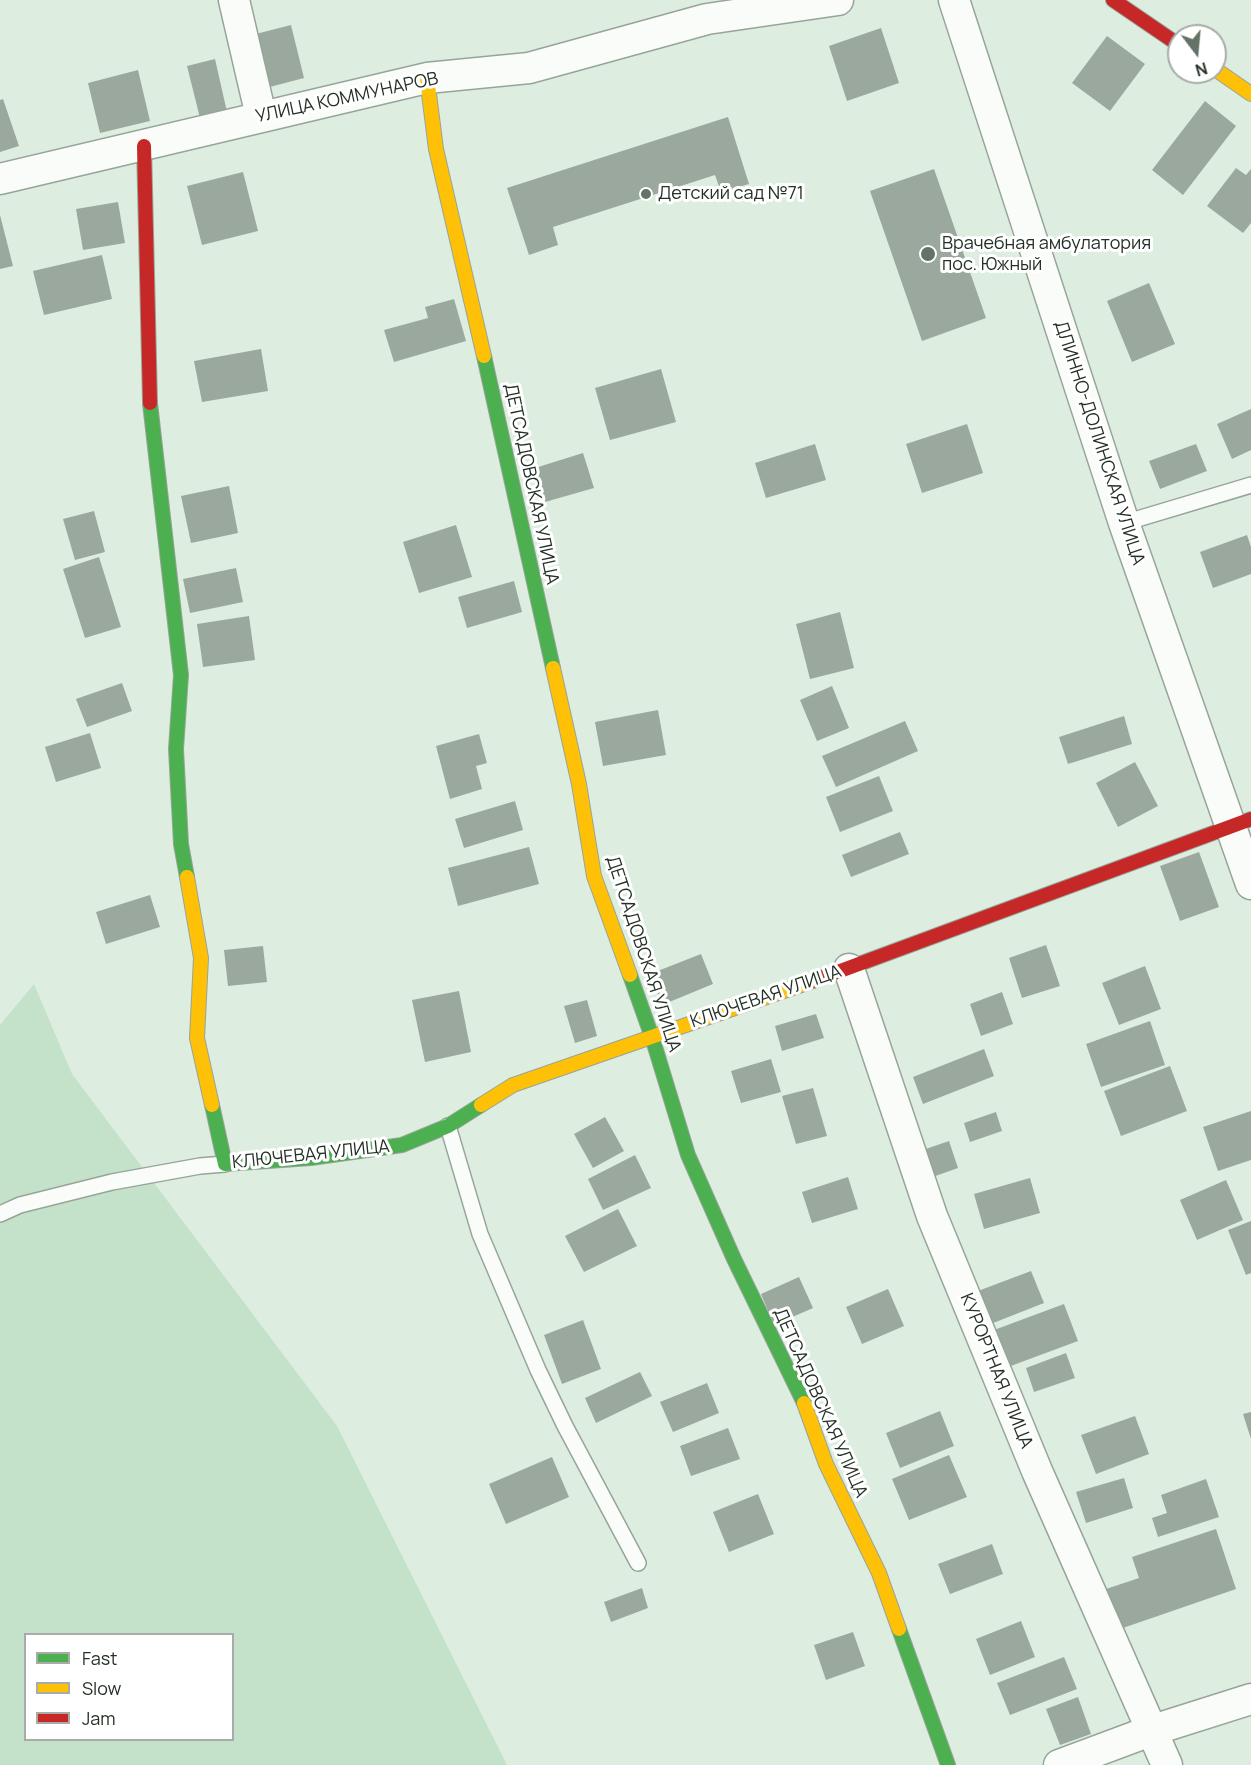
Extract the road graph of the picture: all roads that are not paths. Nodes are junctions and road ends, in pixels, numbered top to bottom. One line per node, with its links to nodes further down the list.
1 (234, 0): 9 (street)
2 (838, 0): 7 (street, УЛИЦА КОММУНАРОВ)
3 (954, 0): 13 (street, ДЛИННО-ДОЛИНСКАЯ УЛИЦА)
4 (1113, 0): 5 (street)
5 (1167, 37)
6 (1227, 77): 8 (street)
7 (427, 78): 9 (street, УЛИЦА КОММУНАРОВ); 17 (street, ДЕТСАДОВСКАЯ УЛИЦА)
8 (1251, 94)
9 (261, 116): 10 (street, УЛИЦА КОММУНАРОВ)
10 (144, 146): 11 (street, УЛИЦА КОММУНАРОВ); 19 (street)
11 (0, 179)
12 (1251, 485): 13 (lane)
13 (1124, 523): 14 (street, ДЛИННО-ДОЛИНСКАЯ УЛИЦА)
14 (1241, 823): 15 (street, ДЛИННО-ДОЛИНСКАЯ УЛИЦА); 16 (street, КЛЮЧЕВАЯ УЛИЦА)
15 (1251, 884)
16 (849, 969): 17 (street, КЛЮЧЕВАЯ УЛИЦА); 23 (street, КУРОРТНАЯ УЛИЦА)
17 (652, 1037): 18 (street, КЛЮЧЕВАЯ УЛИЦА); 24 (street, ДЕТСАДОВСКАЯ УЛИЦА)
18 (448, 1126): 19 (street, КЛЮЧЕВАЯ УЛИЦА); 21 (lane)
19 (225, 1164): 20 (lane, КЛЮЧЕВАЯ УЛИЦА)
20 (0, 1214)
21 (638, 1563)
22 (1251, 1699): 23 (street)
23 (1153, 1730): 25 (street); 26 (street, КУРОРТНАЯ УЛИЦА)
24 (948, 1765)
25 (1059, 1765)
26 (1167, 1765)

